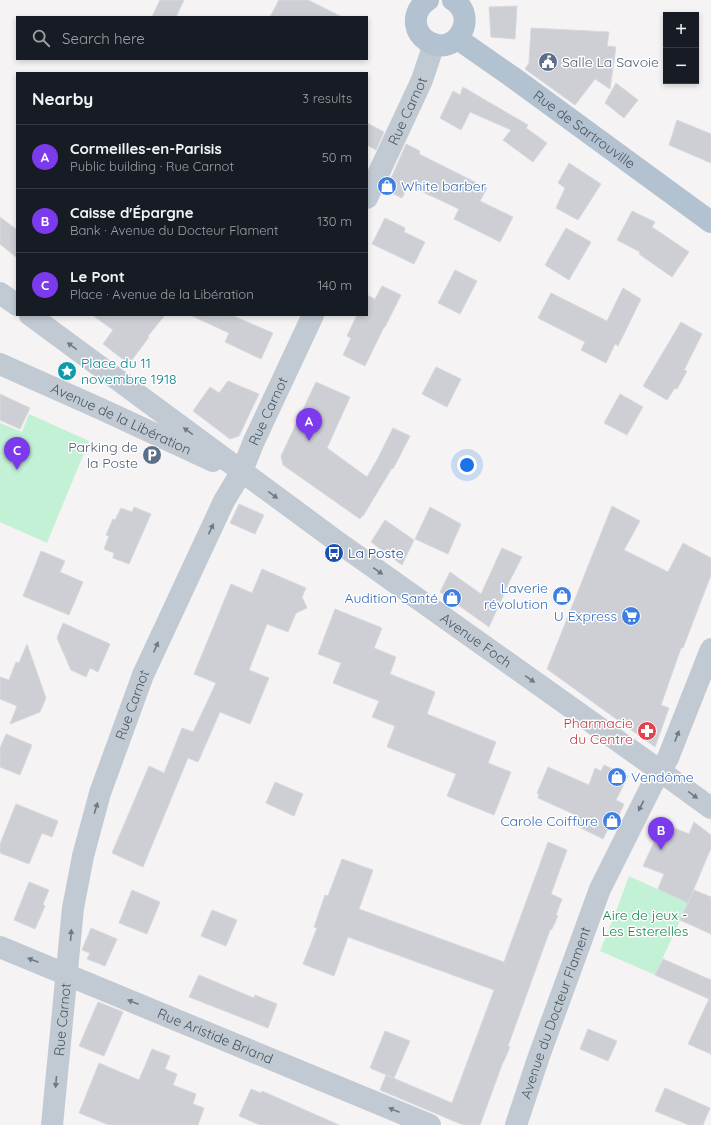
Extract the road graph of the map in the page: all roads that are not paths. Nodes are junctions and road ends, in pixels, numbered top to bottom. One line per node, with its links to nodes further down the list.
1 (419, 2): 4 (main road)
2 (461, 2): 3 (main road)
3 (458, 38): 4 (main road); 6 (main road, Rue de Sartrouville)
4 (434, 44): 5 (street, Rue Carnot)
5 (368, 196)
6 (711, 222)
7 (0, 293): 8 (street)
8 (16, 304)
9 (31, 316): 12 (street, Avenue Foch, one-way to 9)
10 (313, 316): 12 (street, Rue Carnot)
11 (0, 364): 12 (street, Avenue de la Libération)
12 (242, 471): 14 (street, Avenue Foch, one-way to 14); 17 (street, Rue Carnot, one-way to 12)
13 (711, 648): 14 (street, Avenue du Docteur Flament, one-way to 13)
14 (660, 771): 15 (street, Avenue Foch, one-way to 15); 18 (street, Avenue du Docteur Flament, one-way to 18)
15 (711, 808)
16 (0, 947): 17 (street, Rue Aristide Briand, one-way to 16)
17 (66, 974): 19 (street, Rue Carnot, one-way to 19); 20 (street, Rue Aristide Briand, one-way to 17)
18 (518, 1120)
19 (52, 1125)
20 (430, 1125)

